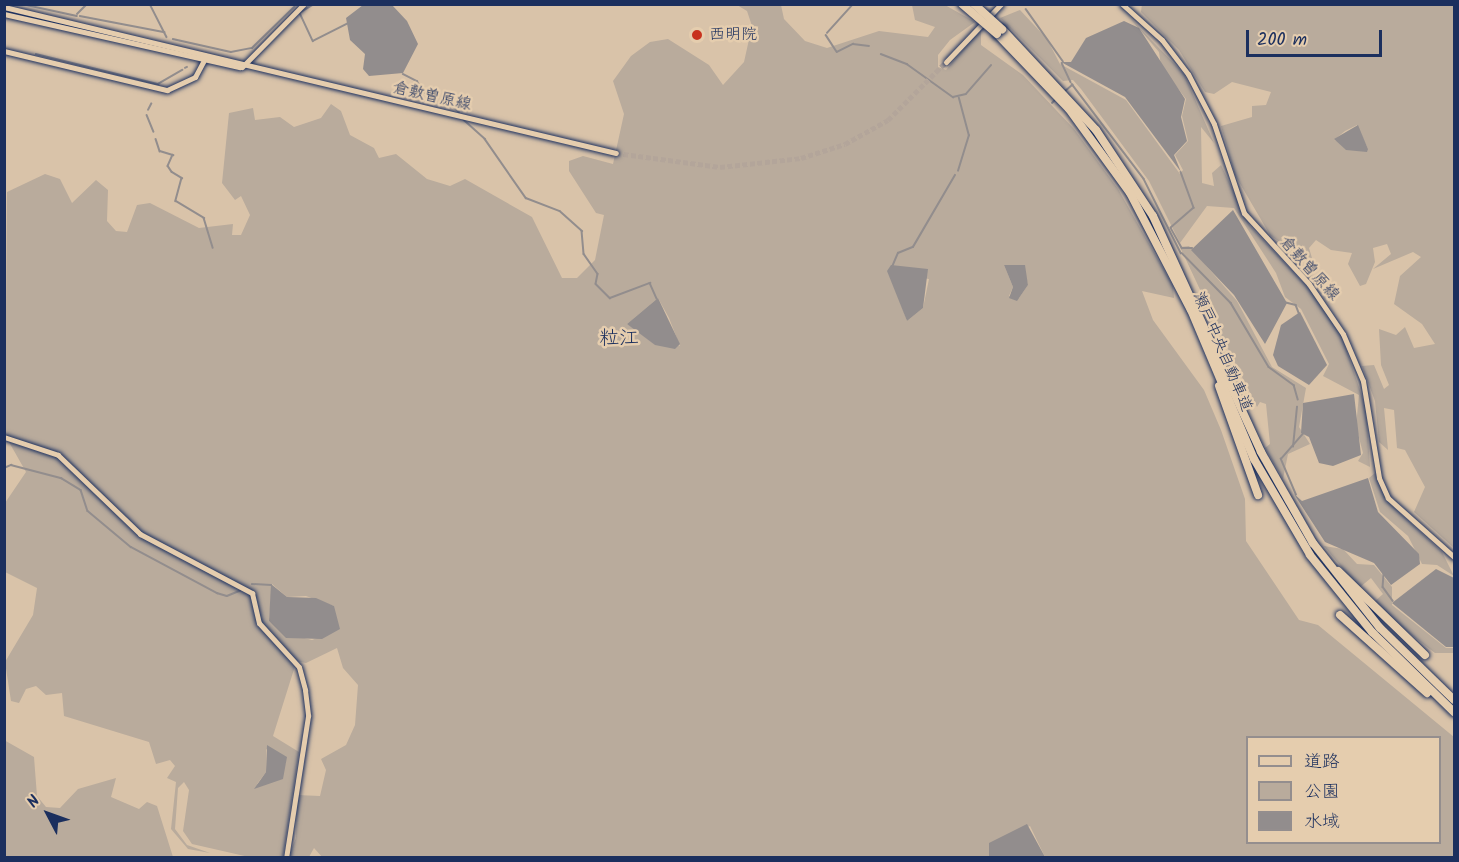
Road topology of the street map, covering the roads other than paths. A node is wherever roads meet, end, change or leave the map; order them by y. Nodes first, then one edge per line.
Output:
1 (304, 4) edge
2 (962, 4) edge
3 (974, 4) edge
4 (1001, 4) edge
5 (1122, 4) edge
6 (1136, 4) edge
7 (4, 7) edge
8 (1131, 11) junction
9 (4, 14) edge
10 (1000, 31) junction
11 (4, 51) edge
12 (205, 58) junction
13 (946, 62) tunnel mouth
14 (242, 67) junction
15 (616, 153) tunnel mouth
16 (1216, 372) junction
17 (4, 437) edge
18 (1258, 495) dead end
19 (1313, 543) junction
20 (1455, 557) edge
21 (1340, 615) dead end
22 (1425, 655) dead end
23 (1455, 700) edge
24 (1455, 713) edge
25 (286, 858) edge

1 - 14 street
2 - 10 highway, 瀬戸中央自動車道, bridge
3 - 10 highway, 瀬戸中央自動車道, bridge
4 - 13 street
5 - 8 street, 倉敷曽原線
6 - 8 street
7 - 12 street, 倉敷曽原線
8 - 20 street, 倉敷曽原線
9 - 12 street, 倉敷曽原線
10 - 16 highway, 瀬戸中央自動車道
10 - 19 highway, 瀬戸中央自動車道
11 - 12 street
12 - 14 street, 倉敷曽原線
14 - 15 street, 倉敷曽原線
16 - 18 highway
16 - 24 highway, 瀬戸中央自動車道
17 - 25 street
19 - 22 highway
19 - 23 highway, 瀬戸中央自動車道
21 - 24 highway

